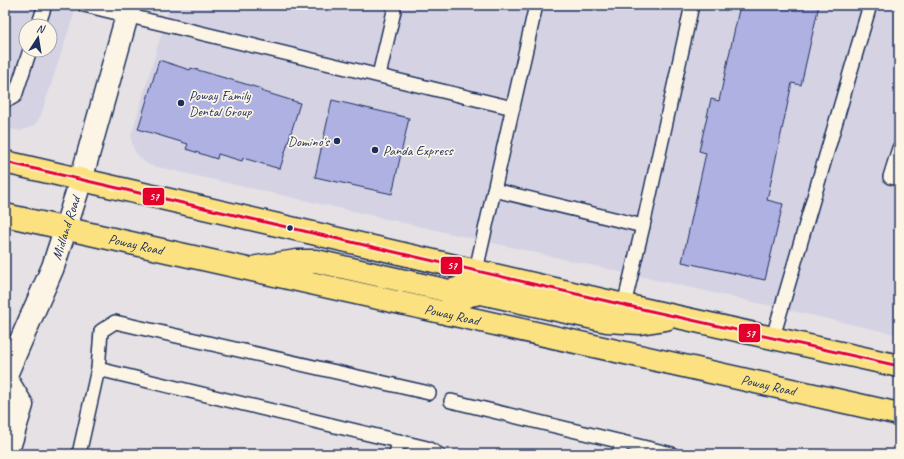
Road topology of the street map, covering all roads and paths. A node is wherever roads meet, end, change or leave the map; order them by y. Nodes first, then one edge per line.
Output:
1 (45, 5) edge
2 (84, 5) edge
3 (393, 5) edge
4 (536, 5) edge
5 (692, 5) edge
6 (870, 5) edge
7 (129, 10) edge
8 (41, 18) edge
9 (27, 58) edge
10 (379, 75) junction
11 (5, 98) edge
12 (513, 108) junction
13 (899, 148) edge
14 (5, 162) edge
15 (899, 179) edge
16 (81, 180) junction
17 (494, 190) junction
18 (5, 215) edge
19 (643, 226) junction
20 (65, 229) junction
21 (246, 269) junction
22 (476, 270) junction
23 (624, 304) junction
24 (448, 314) junction
25 (681, 317) junction
26 (773, 337) junction
27 (899, 366) edge
28 (98, 370) junction
29 (5, 377) edge
30 (429, 393) dead end
31 (451, 401) dead end
32 (899, 414) edge
33 (397, 448) edge
34 (620, 448) edge
35 (7, 454) edge
36 (79, 454) edge
37 (438, 454) edge
38 (672, 454) edge

1 - 8 lane
2 - 7 lane
3 - 10 lane
4 - 12 lane
5 - 19 lane
6 - 26 lane
7 - 10 lane
7 - 16 street, Midland Road
9 - 11 lane
10 - 12 lane
12 - 17 lane
13 - 15 lane
14 - 16 main road
16 - 20 street, Midland Road
16 - 22 main road
17 - 19 lane
17 - 22 lane
18 - 20 main road, Poway Road
19 - 23 lane
20 - 21 main road, Poway Road
20 - 29 street, Midland Road
21 - 22 main road
21 - 24 main road, Poway Road
22 - 23 main road
23 - 25 main road
24 - 25 main road
24 - 32 main road, Poway Road
25 - 26 main road
26 - 27 main road
28 - 30 lane
28 - 33 lane
28 - 36 lane
29 - 35 street, Midland Road
31 - 34 lane
33 - 37 lane
34 - 38 lane

